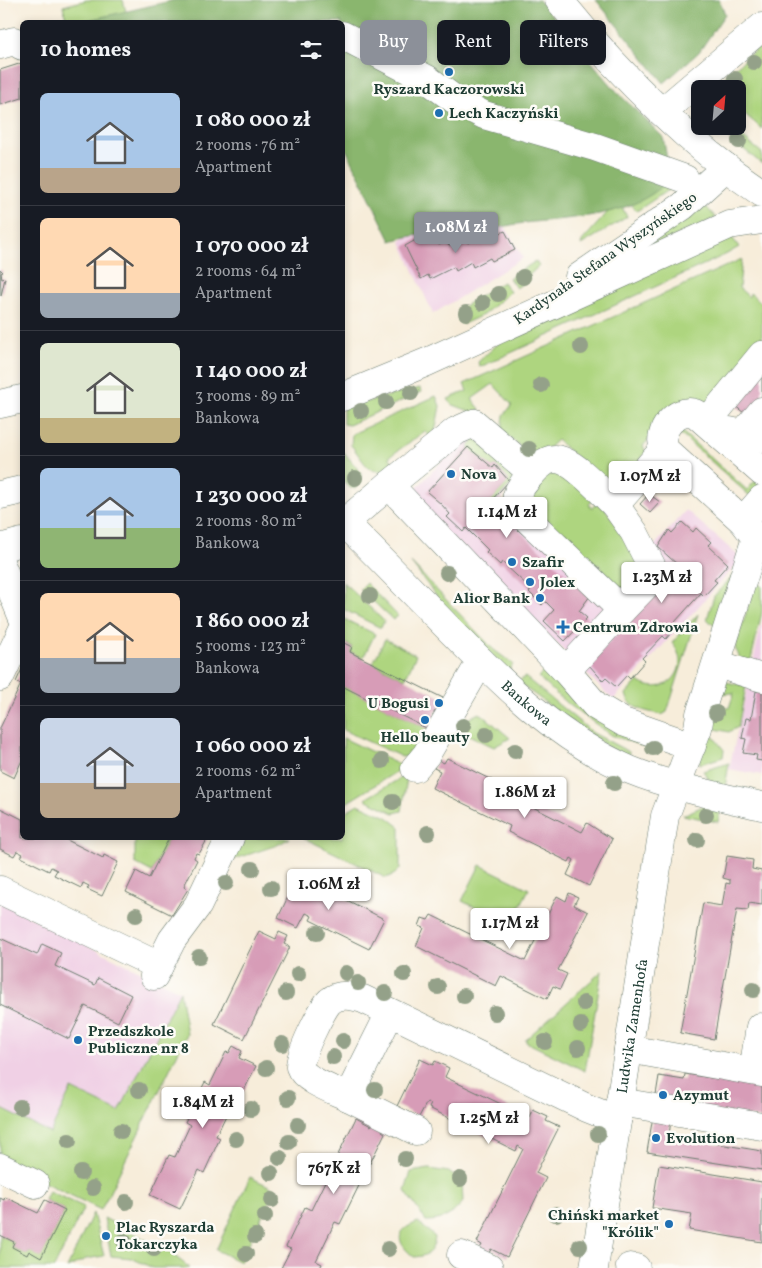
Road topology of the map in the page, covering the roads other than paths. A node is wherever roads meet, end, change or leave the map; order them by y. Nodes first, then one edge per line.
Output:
1 (559, 0) edge
2 (762, 27) edge
3 (345, 37) edge
4 (663, 111) junction
5 (731, 171) junction
6 (685, 180) dead end
7 (762, 193) edge
8 (762, 220) edge
9 (729, 225) junction
10 (505, 326) junction
11 (762, 355) edge
12 (345, 395) edge
13 (20, 399) edge
14 (0, 404) edge
15 (762, 411) edge
16 (733, 432) edge
17 (664, 449) junction
18 (762, 472) edge
19 (532, 473) junction
20 (389, 484) junction
21 (20, 490) edge
22 (0, 495) edge
23 (762, 499) edge
24 (615, 505) junction
25 (345, 520) edge
26 (345, 522) edge
27 (754, 533) edge
28 (20, 543) edge
29 (0, 548) edge
30 (0, 562) edge
31 (622, 610) junction
32 (20, 611) edge
33 (20, 635) edge
34 (481, 661) junction
35 (717, 664) junction
36 (566, 671) junction
37 (0, 677) edge
38 (762, 678) edge
39 (692, 746) junction
40 (415, 768) dead end
41 (677, 785) junction
42 (762, 806) edge
43 (229, 840) edge
44 (0, 890) edge
45 (390, 1013) junction
46 (760, 1027) dead end
47 (628, 1049) junction
48 (758, 1072) edge
49 (348, 1097) junction
50 (618, 1111) junction
51 (762, 1126) edge
52 (416, 1131) dead end
53 (0, 1167) edge
54 (35, 1184) dead end
55 (461, 1255) dead end
56 (630, 1267) edge
57 (488, 1268) edge
58 (594, 1268) edge
59 (636, 1268) edge

1 - 4 street
2 - 4 street
3 - 6 street
4 - 5 street
5 - 7 street
5 - 9 street
5 - 10 street, Kardynała Stefana Wyszyńskiego
8 - 9 street, Kardynała Stefana Wyszyńskiego
9 - 10 street, Kardynała Stefana Wyszyńskiego
10 - 12 street, Kardynała Stefana Wyszyńskiego
11 - 16 street
13 - 14 street
15 - 16 street
16 - 17 street
16 - 18 street
17 - 24 street
17 - 27 street
19 - 20 street
19 - 24 street
19 - 31 street
20 - 25 street
20 - 36 street
21 - 22 street
23 - 27 street
24 - 31 street
26 - 34 street, Bankowa
27 - 35 street, Ludwika Zamenhofa
28 - 29 street
30 - 32 street
31 - 36 street
33 - 37 street
34 - 40 street
34 - 41 street, Bankowa
35 - 38 street
35 - 39 street, Ludwika Zamenhofa
36 - 39 street
39 - 41 street, Ludwika Zamenhofa
41 - 42 street, Bankowa
41 - 47 street, Ludwika Zamenhofa
43 - 44 street
45 - 49 street
45 - 49 street
45 - 50 street
46 - 48 street
47 - 48 street
47 - 50 street, Ludwika Zamenhofa
49 - 52 street
50 - 51 street
50 - 58 street, Ludwika Zamenhofa
53 - 54 street
55 - 57 street
56 - 59 street

